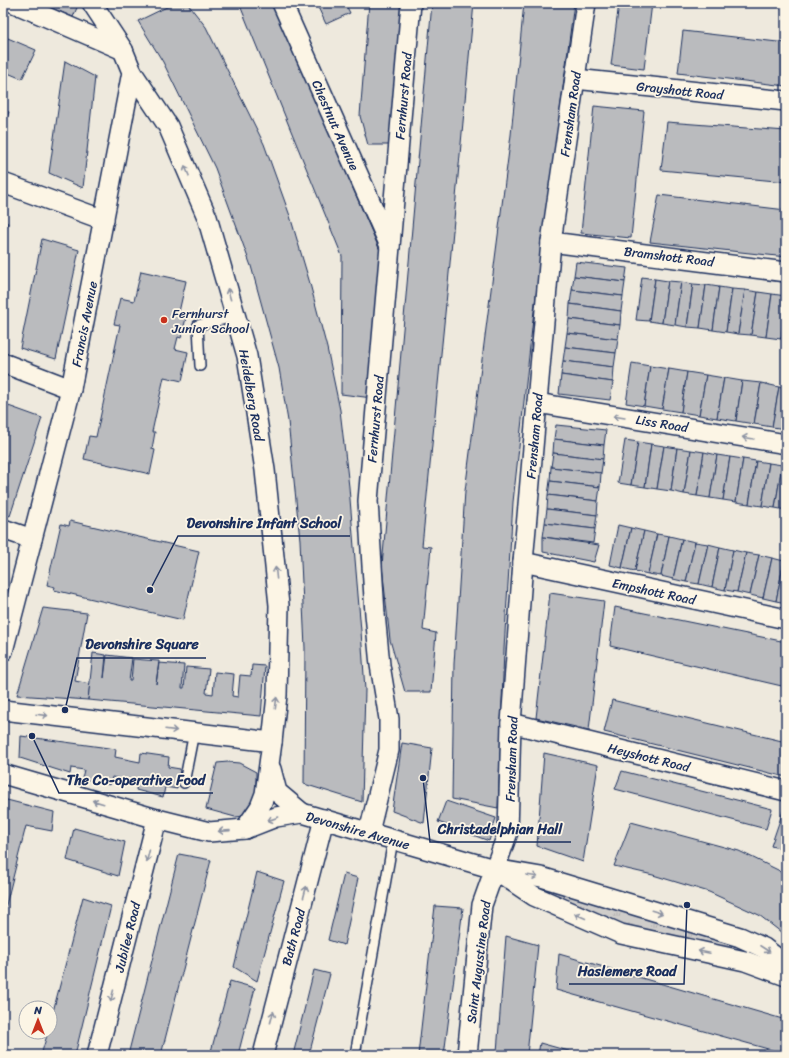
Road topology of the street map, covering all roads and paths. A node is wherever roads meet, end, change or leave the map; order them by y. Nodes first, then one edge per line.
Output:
1 (14, 3) edge
2 (92, 3) edge
3 (282, 3) edge
4 (411, 3) edge
5 (586, 3) edge
6 (123, 50) junction
7 (132, 72) junction
8 (575, 79) junction
9 (786, 101) edge
10 (3, 183) edge
11 (104, 220) junction
12 (551, 242) junction
13 (391, 248) junction
14 (786, 272) edge
15 (235, 317) junction
16 (3, 363) edge
17 (200, 366) dead end
18 (71, 388) junction
19 (537, 403) junction
20 (786, 444) edge
21 (3, 529) edge
22 (32, 539) junction
23 (523, 562) junction
24 (786, 620) edge
25 (3, 651) edge
26 (3, 710) edge
27 (511, 723) junction
28 (194, 732) junction
29 (272, 742) junction
30 (270, 761) junction
31 (3, 774) edge
32 (184, 783) dead end
33 (786, 791) edge
34 (302, 813) junction
35 (157, 819) junction
36 (324, 819) junction
37 (245, 829) junction
38 (369, 832) junction
39 (393, 840) junction
40 (494, 869) junction
41 (740, 937) junction
42 (735, 959) junction
43 (786, 966) edge
44 (786, 976) edge
45 (97, 1055) edge
46 (262, 1055) edge
47 (355, 1055) edge
48 (467, 1055) edge

1 - 6 street
2 - 6 street
3 - 13 street, Chestnut Avenue
4 - 13 street, Fernhurst Road
5 - 8 street, Frensham Road
6 - 7 street
7 - 11 street, Francis Avenue
15 -> 7 street, Heidelberg Road
8 - 9 street, Grayshott Road
8 - 12 street, Frensham Road
10 - 11 street
11 - 18 street, Francis Avenue
12 - 14 street, Bramshott Road
12 - 19 street, Frensham Road
13 - 38 street, Fernhurst Road
15 - 17 lane
29 -> 15 street, Heidelberg Road
16 - 18 street
18 - 22 street, Francis Avenue
20 -> 19 street, Liss Road
19 - 23 street, Frensham Road
21 - 22 street
22 - 25 street, Francis Avenue
23 - 24 street, Empshott Road
23 - 27 street, Frensham Road
26 -> 28 street
27 - 33 street, Heyshott Road
27 - 40 street, Frensham Road
28 - 29 street
28 - 32 lane
29 - 30 street, Heidelberg Road
30 - 34 street
30 - 37 street, Heidelberg Road
35 -> 31 street, Devonshire Avenue
34 - 36 street, Devonshire Avenue
34 -> 37 street, Devonshire Avenue
37 -> 35 street, Devonshire Avenue
35 -> 45 street, Jubilee Road
36 - 38 street, Devonshire Avenue
46 -> 36 street, Bath Road
38 - 39 street, Devonshire Avenue
39 - 40 street, Devonshire Avenue
39 - 47 lane
40 -> 41 street, Devonshire Avenue
42 -> 40 street, Devonshire Avenue
40 - 48 street, Saint Augustine Road
41 - 42 street
41 -> 43 street, Devonshire Avenue
42 - 44 street, Devonshire Avenue

